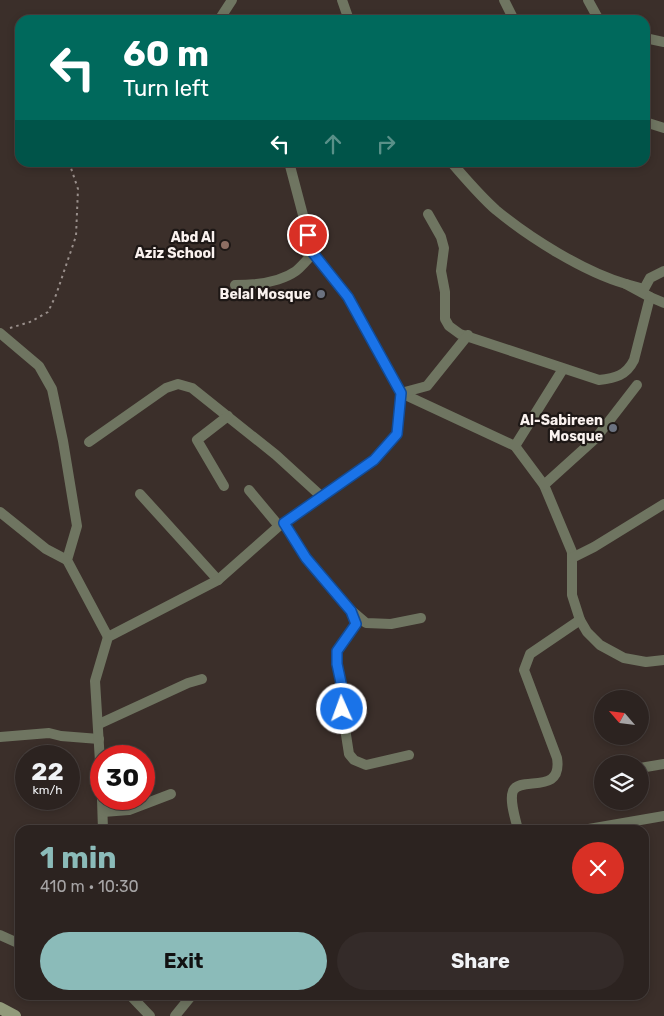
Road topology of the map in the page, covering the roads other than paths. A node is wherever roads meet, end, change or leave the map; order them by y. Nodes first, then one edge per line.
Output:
1 (232, 0) edge
2 (342, 0) edge
3 (504, 0) edge
4 (588, 0) edge
5 (222, 15) edge
6 (347, 15) edge
7 (512, 15) edge
8 (596, 15) edge
9 (650, 39) edge
10 (664, 42) edge
11 (650, 124) edge
12 (664, 128) edge
13 (290, 167) edge
14 (456, 167) edge
15 (428, 214) dead end
16 (313, 253) junction
17 (664, 271) edge
18 (626, 284) junction
19 (235, 285) dead end
20 (650, 297) junction
21 (664, 302) edge
22 (4, 331) edge
23 (468, 335) junction
24 (563, 369) junction
25 (638, 385) dead end
26 (401, 393) junction
27 (228, 416) junction
28 (89, 442) dead end
29 (515, 446) junction
30 (544, 485) junction
31 (224, 486) dead end
32 (249, 490) dead end
33 (140, 494) dead end
34 (322, 497) junction
35 (664, 504) edge
36 (0, 512) edge
37 (281, 524) junction
38 (572, 558) junction
39 (67, 560) junction
40 (218, 580) junction
41 (351, 611) junction
42 (421, 618) dead end
43 (580, 620) junction
44 (108, 637) junction
45 (664, 660) edge
46 (202, 679) dead end
47 (99, 724) junction
48 (0, 737) edge
49 (99, 739) junction
50 (99, 745) edge
51 (409, 756) dead end
52 (664, 764) edge
53 (649, 766) edge
54 (171, 794) dead end
55 (103, 812) joint
56 (664, 816) edge
57 (103, 825) edge
58 (517, 825) edge
59 (612, 825) edge
60 (0, 935) edge
61 (15, 942) edge
62 (135, 1000) edge
63 (188, 1000) edge
64 (0, 1008) edge
65 (15, 1016) edge
66 (150, 1016) edge
67 (175, 1016) edge

1 - 5 street
2 - 6 street
3 - 7 street
4 - 8 street
9 - 10 street
11 - 12 street
13 - 16 street
14 - 18 street
15 - 23 street
16 - 19 street
16 - 26 street
17 - 18 street
18 - 20 street
20 - 21 street
20 - 24 street
22 - 39 street
23 - 24 street
23 - 26 street
24 - 29 street
25 - 30 street
26 - 29 street
26 - 34 street
27 - 28 street
27 - 31 street
27 - 34 street
29 - 30 street
30 - 38 street
32 - 37 street
33 - 40 street
34 - 37 street
35 - 38 street
36 - 39 street
37 - 40 street
37 - 41 street
38 - 43 street
39 - 44 street
40 - 44 street
41 - 42 street
41 - 51 street
43 - 45 street
43 - 58 street
44 - 47 street
46 - 47 street
47 - 49 street
48 - 49 street
49 - 50 street
52 - 53 street
54 - 55 street
55 - 57 street
56 - 59 street
60 - 61 street
62 - 66 street
63 - 67 street
64 - 65 main road

